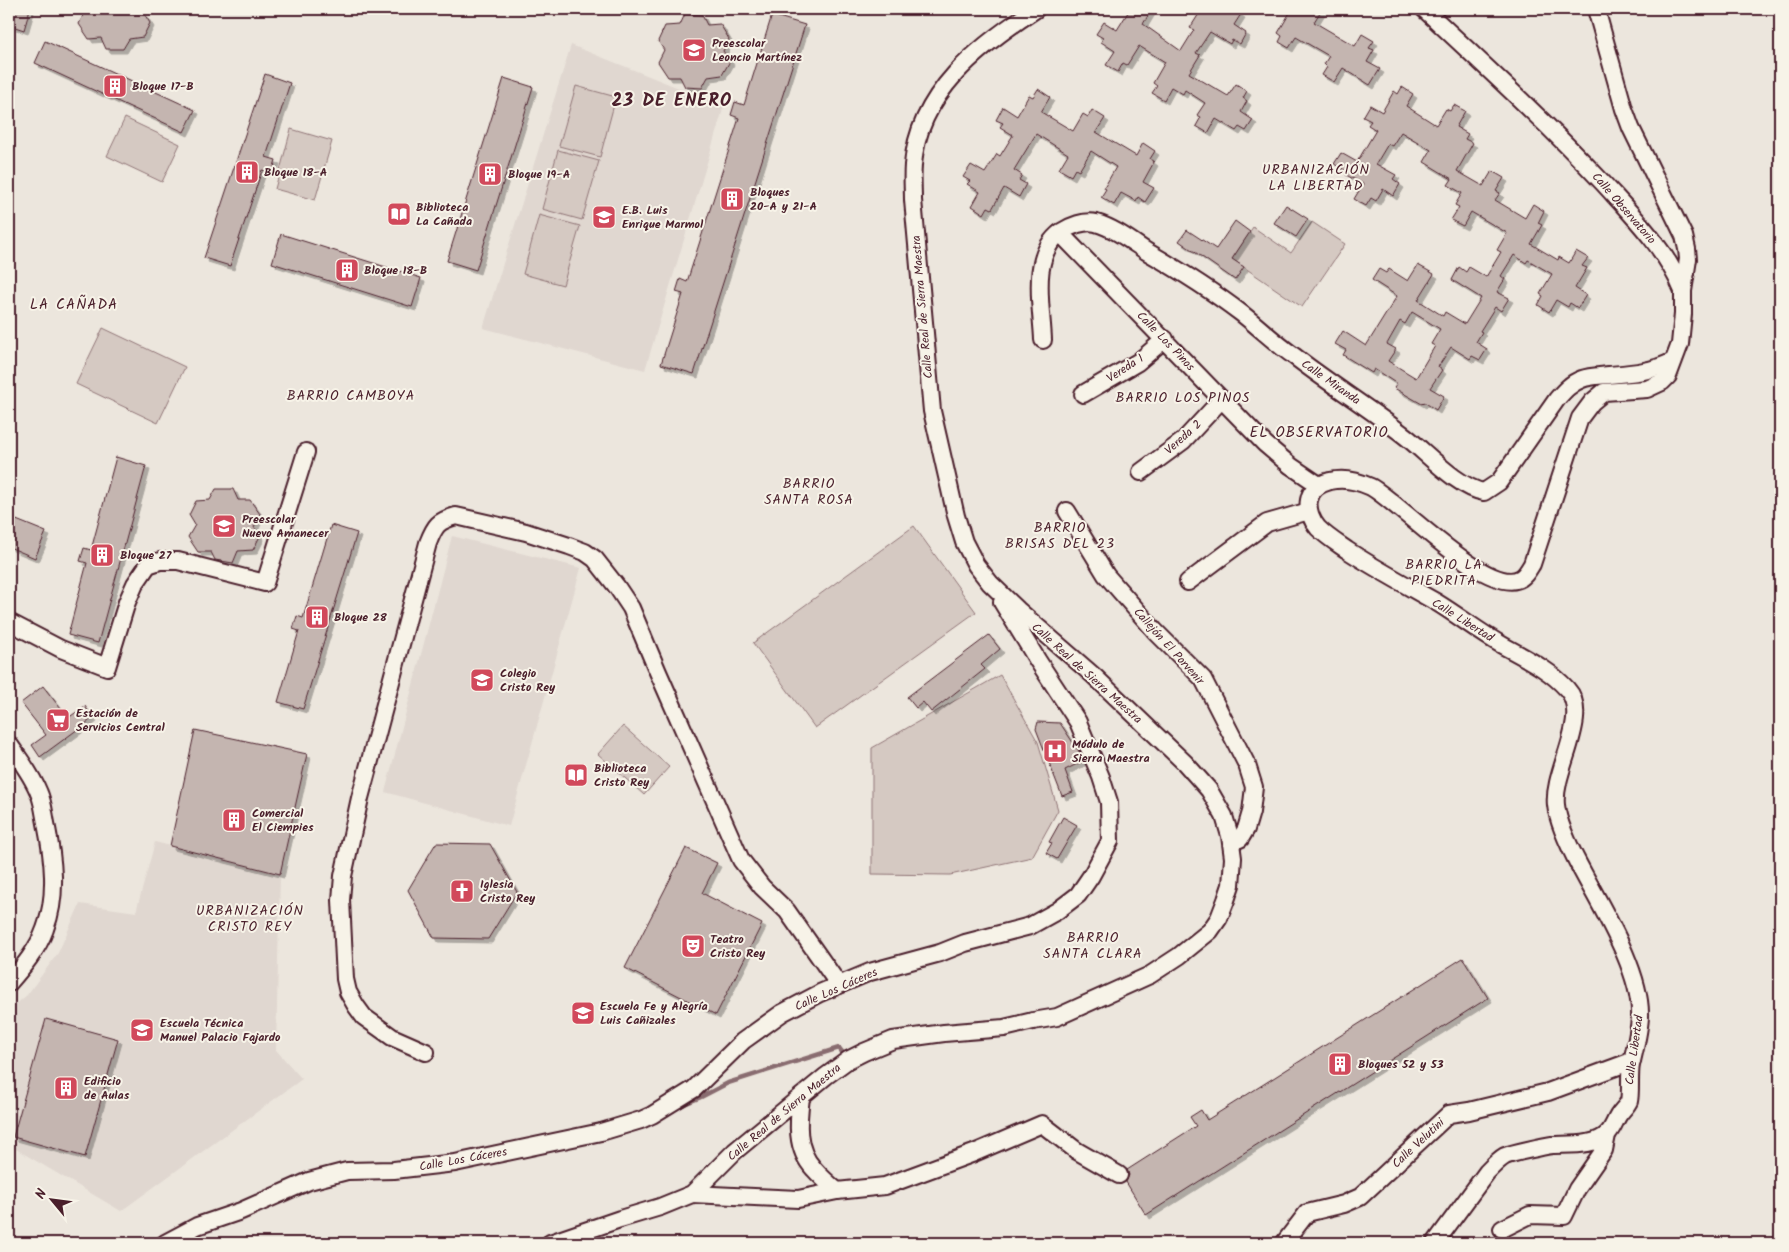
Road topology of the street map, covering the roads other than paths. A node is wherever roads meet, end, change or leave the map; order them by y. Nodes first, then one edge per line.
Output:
1 (1036, 9) edge
2 (1424, 9) edge
3 (1596, 9) edge
4 (1060, 233) junction
5 (1683, 291) junction
6 (1165, 339) junction
7 (1044, 340) dead end
8 (1673, 361) junction
9 (1083, 394) dead end
10 (1222, 399) junction
11 (306, 452) dead end
12 (1141, 472) dead end
13 (1319, 485) junction
14 (1067, 511) dead end
15 (1309, 511) junction
16 (1188, 582) dead end
17 (990, 583) junction
18 (9, 622) edge
19 (9, 744) edge
20 (1231, 841) junction
21 (9, 983) edge
22 (839, 985) junction
23 (426, 1052) dead end
24 (1632, 1061) junction
25 (801, 1097) junction
26 (1607, 1135) junction
27 (1119, 1175) dead end
28 (837, 1191) junction
29 (692, 1194) junction
30 (1502, 1229) dead end
31 (165, 1243) edge
32 (550, 1243) edge
33 (1284, 1243) edge
34 (1435, 1243) edge

1 - 17 street, Calle Real de Sierra Maestra
2 - 5 street, Calle Observatorio
3 - 5 street
4 - 6 street, Calle Los Pinos
4 - 7 street
4 - 8 street, Calle Miranda
5 - 8 street
6 - 9 street, Vereda 1
6 - 10 street, Calle Los Pinos
8 - 13 street
10 - 12 street, Vereda 2
10 - 13 street, Calle Los Pinos
11 - 18 street
13 - 15 street
14 - 20 street, Callejón El Porvenir
15 - 16 street
15 - 24 street, Calle Libertad
17 - 20 street, Calle Real de Sierra Maestra
17 - 22 street, Calle Los Cáceres
19 - 21 street
20 - 25 street, Calle Real de Sierra Maestra
22 - 23 street
22 - 31 street, Calle Los Cáceres
24 - 26 street, Calle Libertad
24 - 33 street, Calle Velutini
25 - 28 street
25 - 29 street, Calle Real de Sierra Maestra
26 - 30 street, Calle Libertad
26 - 34 street
27 - 28 street
28 - 29 street
29 - 32 street, Calle Real de Sierra Maestra

